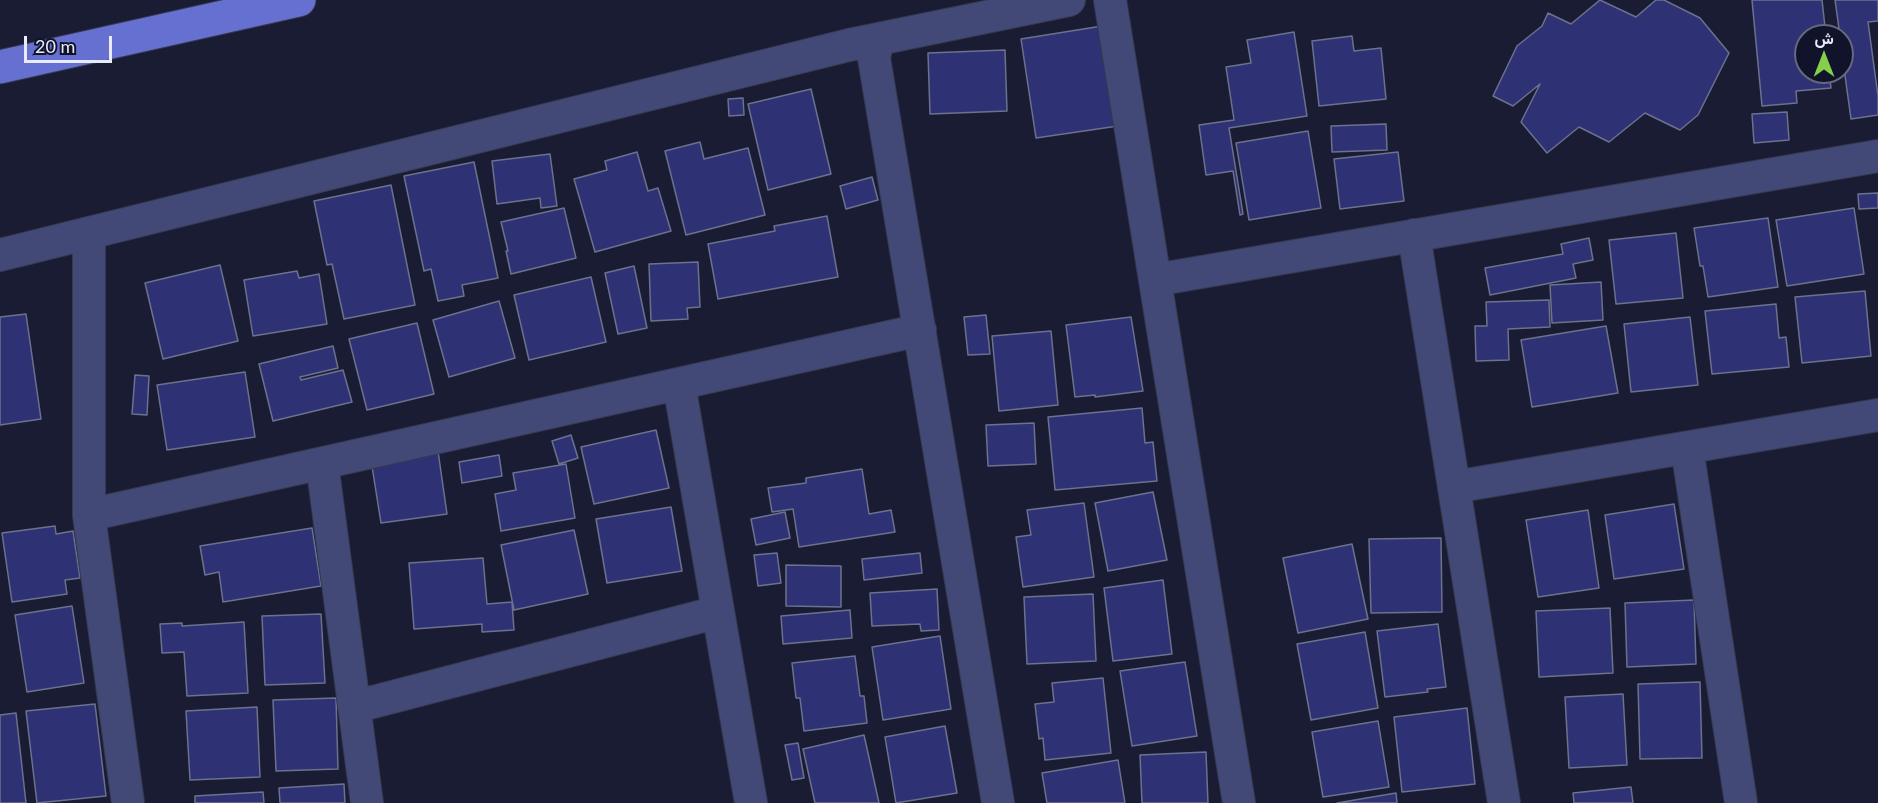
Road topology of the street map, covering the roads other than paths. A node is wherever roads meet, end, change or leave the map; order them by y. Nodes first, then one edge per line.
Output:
1 (299, 0) edge
2 (1069, 0) edge
3 (1110, 0) edge
4 (878, 39) junction
5 (0, 67) edge
6 (1878, 156) edge
7 (89, 233) junction
8 (1414, 235) junction
9 (0, 255) edge
10 (1155, 280) junction
11 (920, 330) junction
12 (679, 384) junction
13 (1878, 415) edge
14 (1687, 448) junction
15 (322, 463) junction
16 (1454, 487) junction
17 (89, 515) junction
18 (718, 612) junction
19 (354, 707) junction
20 (128, 803) edge
21 (367, 803) edge
22 (751, 803) edge
23 (998, 803) edge
24 (1239, 803) edge
25 (1504, 803) edge
26 (1741, 803) edge

1 - 5 main road
2 - 4 street
3 - 10 street
4 - 7 street
4 - 11 street
6 - 8 street
7 - 9 street
7 - 17 street
8 - 10 street
8 - 16 street
10 - 24 street
11 - 12 street
11 - 23 street
12 - 15 street
12 - 18 street
13 - 14 street
14 - 16 street
14 - 26 street
15 - 17 street
15 - 19 street
16 - 25 street
17 - 20 street
18 - 19 street
18 - 22 street
19 - 21 street

